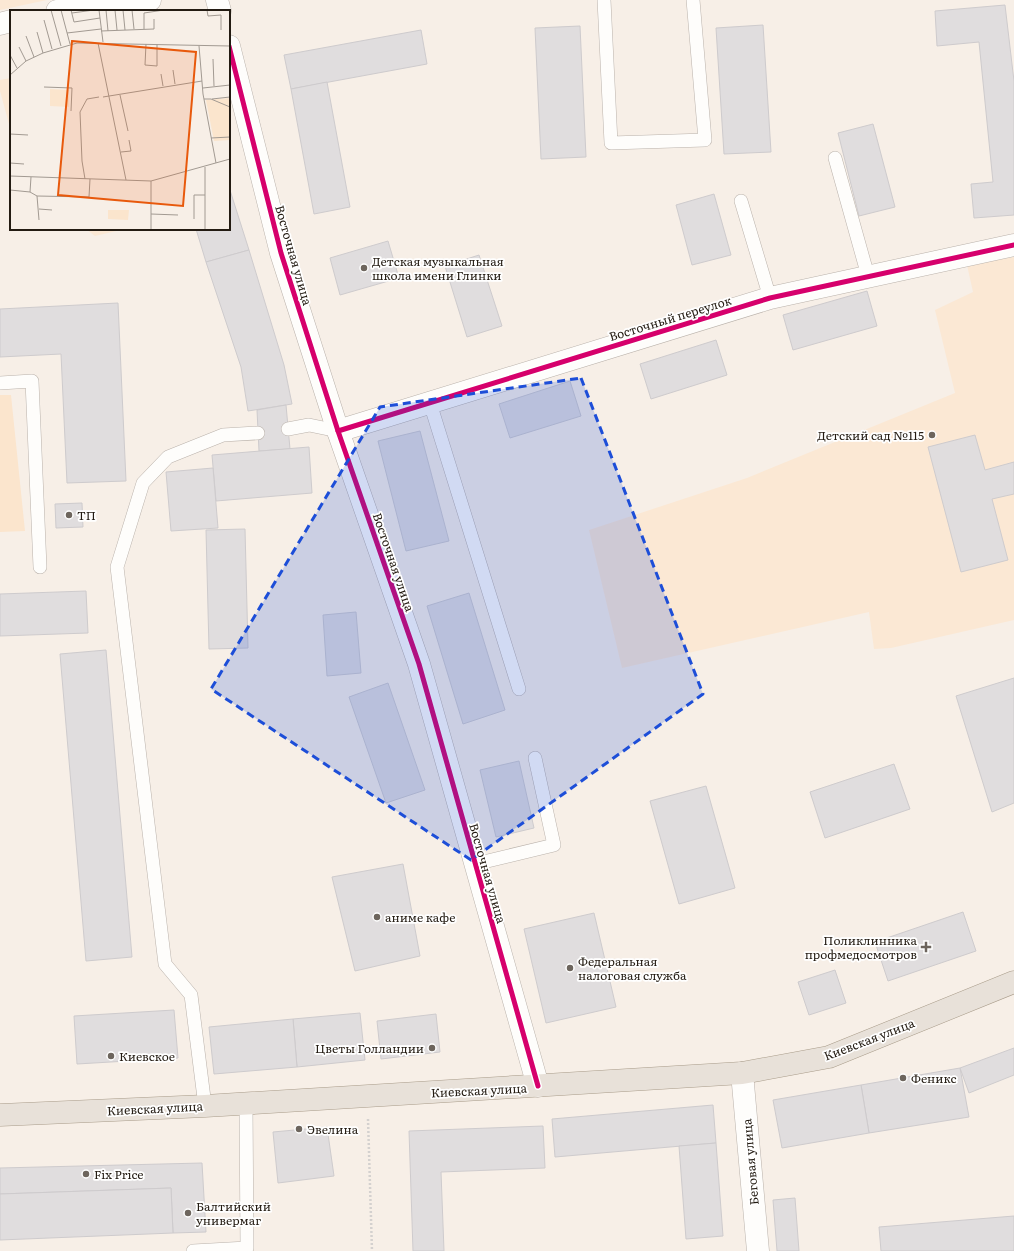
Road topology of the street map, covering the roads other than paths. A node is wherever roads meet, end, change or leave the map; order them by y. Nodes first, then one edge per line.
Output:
1 (150, 0) edge
2 (217, 0) edge
3 (604, 0) edge
4 (693, 0) edge
5 (65, 10) edge
6 (220, 10) edge
7 (10, 21) edge
8 (0, 24) edge
9 (230, 50) edge
10 (835, 158) dead end
11 (741, 200) dead end
12 (1014, 245) edge
13 (868, 276) junction
14 (770, 298) junction
15 (0, 383) edge
16 (430, 403) junction
17 (288, 428) dead end
18 (338, 431) junction
19 (258, 433) dead end
20 (40, 567) dead end
21 (519, 689) dead end
22 (534, 758) dead end
23 (475, 864) junction
24 (1014, 982) edge
25 (742, 1073) junction
26 (538, 1086) junction
27 (246, 1103) junction
28 (205, 1106) junction
29 (0, 1115) edge
30 (193, 1251) edge
31 (758, 1251) edge

1 - 5 street
2 - 6 street
3 - 4 lane
7 - 8 street
9 - 18 street, Восточная улица
10 - 13 lane
11 - 14 lane
12 - 13 street, Восточный переулок
13 - 14 street, Восточный переулок
14 - 16 street, Восточный переулок
15 - 20 lane
16 - 18 street, Восточный переулок
16 - 21 lane
17 - 18 lane
18 - 23 street, Восточная улица
19 - 28 lane
22 - 23 lane
23 - 26 street, Восточная улица
24 - 25 main road, Киевская улица
25 - 26 main road, Киевская улица
25 - 31 street, Беговая улица
26 - 27 main road, Киевская улица
27 - 28 main road, Киевская улица
27 - 30 lane
28 - 29 main road, Киевская улица

